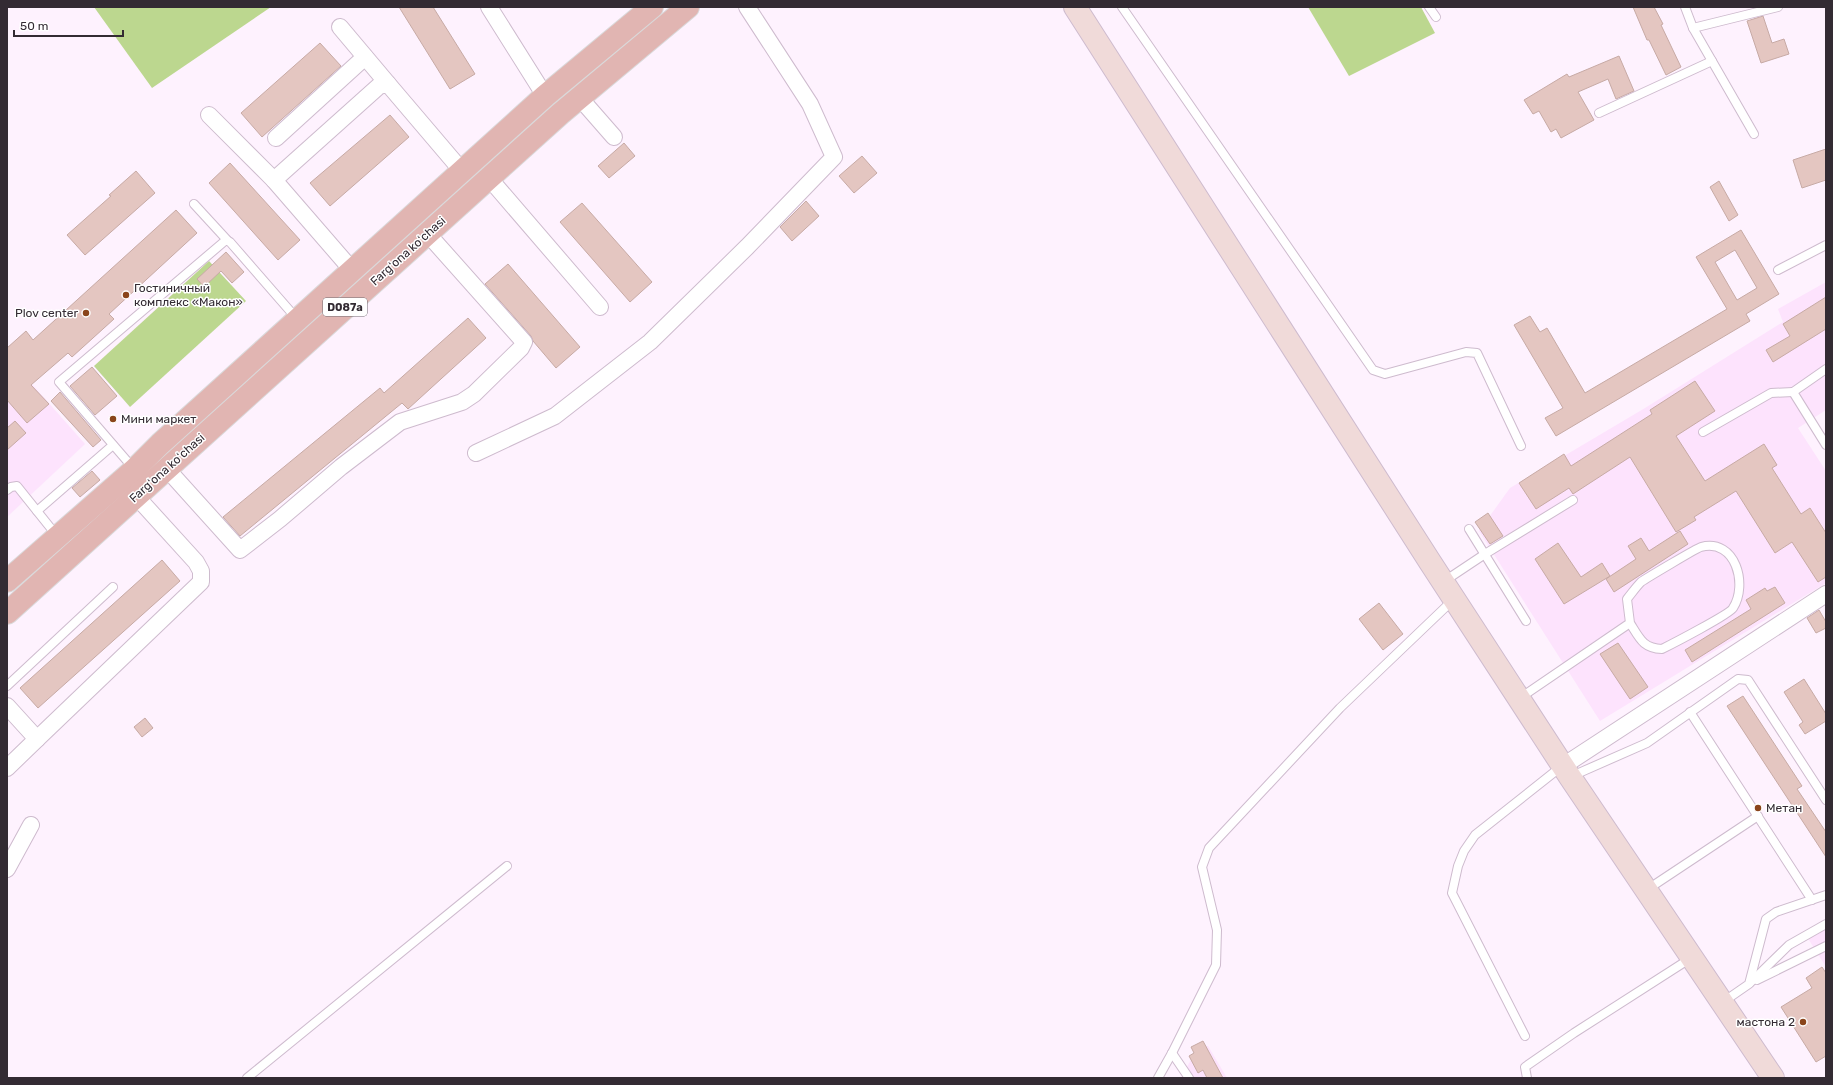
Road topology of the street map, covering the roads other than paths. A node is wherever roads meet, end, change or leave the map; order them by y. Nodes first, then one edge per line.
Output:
1 (489, 7) edge
2 (652, 7) edge
3 (688, 7) edge
4 (747, 7) edge
5 (1075, 7) edge
6 (1122, 7) edge
7 (1429, 7) edge
8 (1685, 7) edge
9 (1778, 7) edge
10 (1436, 18) dead end
11 (340, 27) dead end
12 (1692, 28) junction
13 (365, 57) junction
14 (1712, 61) junction
15 (388, 84) junction
16 (545, 96) junction
17 (580, 97) junction
18 (1599, 113) dead end
19 (209, 115) dead end
20 (1754, 134) dead end
21 (614, 137) dead end
22 (276, 138) dead end
23 (462, 171) junction
24 (489, 178) junction
25 (274, 180) junction
26 (194, 204) dead end
27 (428, 233) junction
28 (228, 240) junction
29 (1826, 245) edge
30 (352, 270) junction
31 (1778, 270) dead end
32 (600, 307) dead end
33 (297, 319) junction
34 (1826, 369) edge
35 (1793, 392) junction
36 (1703, 432) dead end
37 (113, 445) junction
38 (1826, 445) edge
39 (1521, 446) dead end
40 (476, 454) dead end
41 (167, 468) junction
42 (135, 469) junction
43 (7, 490) edge
44 (136, 496) junction
45 (1572, 500) dead end
46 (37, 511) junction
47 (1469, 529) dead end
48 (57, 537) junction
49 (1485, 554) junction
50 (10, 579) edge
51 (113, 587) dead end
52 (1448, 591) junction
53 (29, 593) junction
54 (1826, 594) edge
55 (7, 613) edge
56 (1526, 621) dead end
57 (1630, 623) junction
58 (7, 686) edge
59 (1519, 699) junction
60 (7, 706) edge
61 (1690, 712) junction
62 (37, 738) junction
63 (7, 768) edge
64 (1566, 771) junction
65 (1826, 800) edge
66 (1758, 816) junction
67 (31, 826) dead end
68 (507, 866) dead end
69 (7, 869) edge
70 (1647, 890) junction
71 (1826, 895) edge
72 (1812, 900) junction
73 (1826, 924) edge
74 (1826, 946) edge
75 (1692, 957) junction
76 (1749, 984) junction
77 (1723, 1002) junction
78 (1525, 1036) dead end
79 (1172, 1053) junction
80 (247, 1078) edge
81 (1158, 1078) edge
82 (1189, 1078) edge
83 (1526, 1078) edge
84 (1773, 1078) edge

1 - 16 street
2 - 16 main road, Fargʻona koʻchasi / D087a
3 - 17 main road, Fargʻona koʻchasi / D087a
4 - 40 street
5 - 52 main road
6 - 39 lane
7 - 10 lane
8 - 12 lane
9 - 12 lane
11 - 13 street
12 - 14 lane
13 - 15 street
13 - 22 street
14 - 18 lane
14 - 20 lane
15 - 23 street
15 - 25 street
16 - 23 main road, Fargʻona koʻchasi / D087a
17 - 21 street
17 - 24 main road, Fargʻona koʻchasi / D087a
19 - 25 street
23 - 30 main road, Fargʻona koʻchasi / D087a
24 - 27 main road, Fargʻona koʻchasi / D087a
24 - 32 street
25 - 30 street
26 - 28 lane
27 - 41 main road, Fargʻona koʻchasi / D087a
27 - 41 street
28 - 33 lane
28 - 37 lane
29 - 31 lane
30 - 33 main road, Fargʻona koʻchasi / D087a
33 - 42 main road, Fargʻona koʻchasi / D087a
34 - 35 lane
35 - 36 lane
35 - 38 lane
37 - 42 lane
37 - 46 lane
41 - 44 main road, Fargʻona koʻchasi / D087a
42 - 48 main road, Fargʻona koʻchasi / D087a
43 - 46 lane
44 - 53 main road, Fargʻona koʻchasi / D087a
44 - 62 street
45 - 49 lane
46 - 48 lane
47 - 49 lane
48 - 50 main road, Fargʻona koʻchasi / D087a
49 - 52 lane
49 - 56 lane
50 - 53 main road
51 - 58 lane
52 - 59 main road
52 - 79 lane
53 - 55 main road, Fargʻona koʻchasi / D087a
54 - 64 street
57 - 57 lane
57 - 59 lane
59 - 64 main road
60 - 62 street
61 - 64 lane
61 - 65 lane
61 - 66 lane
62 - 63 street
64 - 70 main road
64 - 78 lane
66 - 70 lane
66 - 72 lane
67 - 69 street
68 - 80 lane
70 - 75 main road
71 - 72 lane
72 - 76 lane
73 - 76 lane
74 - 76 lane
75 - 77 main road
75 - 83 lane
76 - 77 lane
77 - 84 main road
79 - 81 lane
79 - 82 lane

